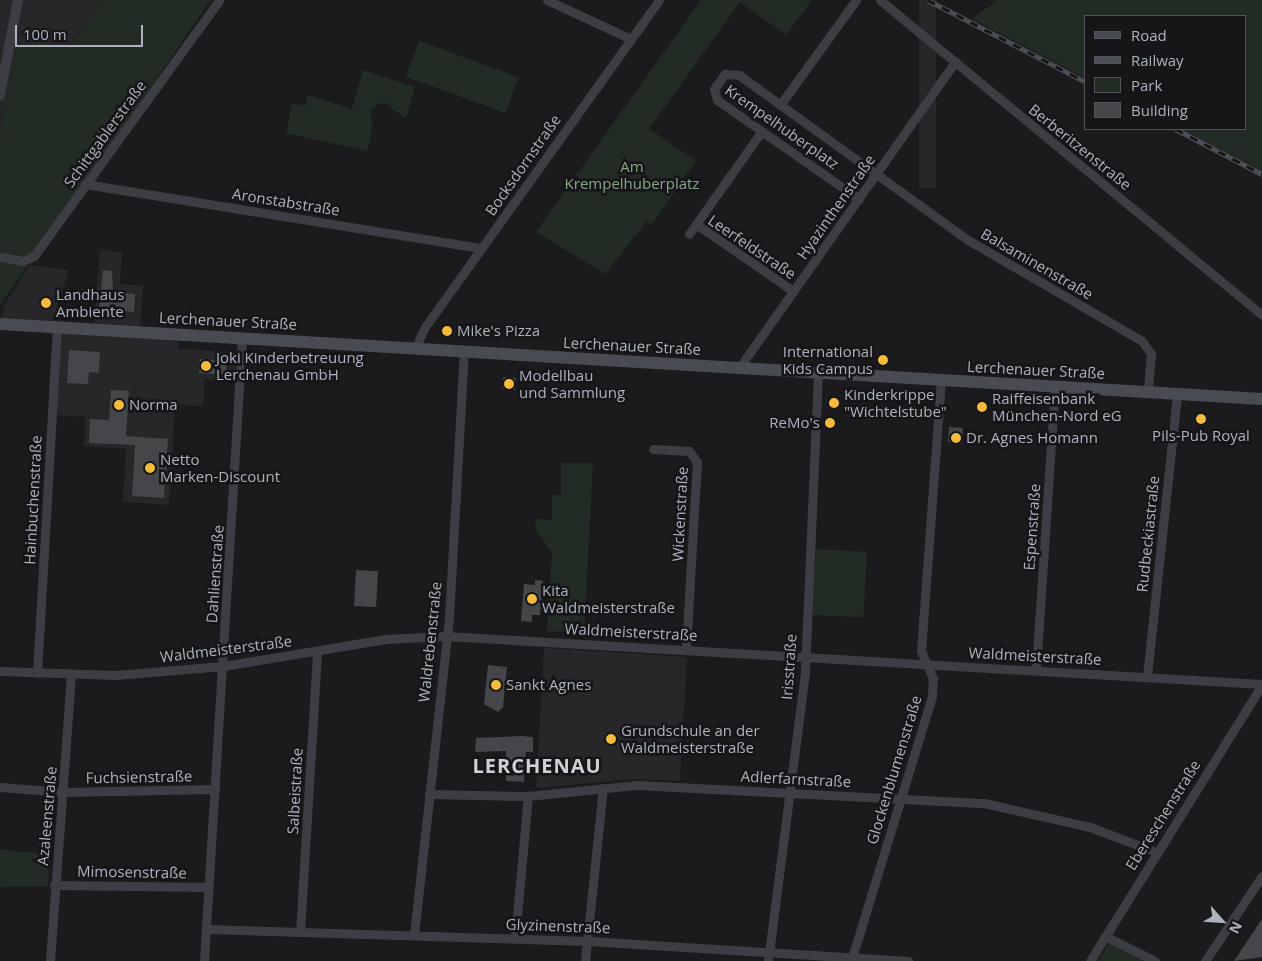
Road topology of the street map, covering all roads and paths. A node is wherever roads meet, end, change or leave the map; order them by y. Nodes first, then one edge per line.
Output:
1 (18, 0) edge
2 (220, 0) edge
3 (546, 0) edge
4 (659, 0) edge
5 (856, 0) edge
6 (880, 0) edge
7 (631, 39) junction
8 (955, 62) junction
9 (0, 95) edge
10 (780, 105) junction
11 (762, 132) junction
12 (876, 174) junction
13 (85, 184) junction
14 (859, 199) junction
15 (696, 224) junction
16 (689, 234) dead end
17 (482, 248) junction
18 (0, 257) edge
19 (793, 291) junction
20 (1262, 315) edge
21 (0, 324) edge
22 (57, 328) junction
23 (242, 338) junction
24 (415, 349) junction
25 (464, 352) junction
26 (739, 368) junction
27 (818, 373) junction
28 (941, 380) junction
29 (1055, 387) junction
30 (1148, 392) junction
31 (1177, 394) junction
32 (1262, 399) edge
33 (653, 449) dead end
34 (446, 636) junction
35 (686, 649) junction
36 (317, 652) junction
37 (805, 656) junction
38 (926, 663) junction
39 (223, 666) junction
40 (1036, 670) junction
41 (0, 671) edge
42 (37, 673) junction
43 (71, 674) junction
44 (1147, 676) junction
45 (1262, 685) edge
46 (0, 786) edge
47 (603, 788) junction
48 (215, 789) junction
49 (63, 792) junction
50 (789, 792) junction
51 (429, 794) junction
52 (528, 796) junction
53 (900, 798) junction
54 (1156, 852) junction
55 (1262, 876) edge
56 (54, 885) junction
57 (209, 887) junction
58 (207, 930) junction
59 (300, 932) junction
60 (414, 935) junction
61 (1104, 936) junction
62 (515, 938) junction
63 (589, 941) junction
64 (768, 951) junction
65 (852, 958) junction
66 (50, 961) edge
67 (204, 961) edge
68 (585, 961) edge
69 (768, 961) edge
70 (908, 961) edge
71 (1090, 961) edge
72 (1155, 961) edge
73 (1205, 961) edge

1 - 9 street
2 - 13 street, Schittgablerstraße
3 - 7 street
4 - 7 street, Bocksdornstraße
5 - 10 street
6 - 8 street, Berberitzenstraße
7 - 17 street, Bocksdornstraße
8 - 12 street, Hyazinthenstraße
8 - 20 street, Berberitzenstraße
10 - 11 street, Krempelhuberplatz
10 - 12 street, Krempelhuberplatz
11 - 14 street, Krempelhuberplatz
11 - 15 street
12 - 14 street, Hyazinthenstraße
12 - 30 street, Balsaminenstraße
13 - 17 street, Aronstabstraße
13 - 18 street, Schittgablerstraße
14 - 19 street, Hyazinthenstraße
15 - 16 street
15 - 19 street, Leerfeldstraße
17 - 24 street, Bocksdornstraße
19 - 26 street, Hyazinthenstraße
21 - 22 main road, Lerchenauer Straße
22 - 23 main road, Lerchenauer Straße
22 - 42 street, Hainbuchenstraße
23 - 24 main road, Lerchenauer Straße
23 - 39 street, Dahlienstraße
24 - 25 main road, Lerchenauer Straße
25 - 26 main road, Lerchenauer Straße
25 - 34 street, Waldrebenstraße
26 - 27 main road, Lerchenauer Straße
27 - 28 main road, Lerchenauer Straße
27 - 37 street, Irisstraße
28 - 29 main road, Lerchenauer Straße
28 - 38 street, Glockenblumenstraße
29 - 30 main road, Lerchenauer Straße
29 - 40 street, Espenstraße
30 - 31 main road, Lerchenauer Straße
31 - 32 main road, Lerchenauer Straße
31 - 44 street, Rudbeckiastraße
33 - 35 street, Wickenstraße
34 - 35 street, Waldmeisterstraße
34 - 36 street, Waldmeisterstraße
34 - 51 street, Waldrebenstraße
35 - 37 street, Waldmeisterstraße
36 - 39 street, Waldmeisterstraße
36 - 59 street, Salbeistraße
37 - 38 street, Waldmeisterstraße
37 - 50 street, Irisstraße
38 - 40 street, Waldmeisterstraße
38 - 53 street, Glockenblumenstraße
39 - 43 street, Waldmeisterstraße
39 - 48 street, Dahlienstraße
40 - 44 street, Waldmeisterstraße
41 - 42 street, Waldmeisterstraße
42 - 43 street, Waldmeisterstraße
43 - 49 street, Azaleenstraße
44 - 45 street, Waldmeisterstraße
45 - 54 street, Ebereschenstraße
46 - 49 street, Fuchsienstraße
47 - 50 street, Adlerfarnstraße
47 - 52 street, Adlerfarnstraße
47 - 63 street
48 - 49 street, Fuchsienstraße
48 - 57 street, Dahlienstraße
49 - 56 street, Azaleenstraße
50 - 53 street, Adlerfarnstraße
50 - 64 street, Irisstraße
51 - 52 street, Adlerfarnstraße
51 - 60 street, Waldrebenstraße
52 - 62 street
53 - 54 street, Adlerfarnstraße
53 - 65 street, Glockenblumenstraße
54 - 61 street, Ebereschenstraße
55 - 73 street
56 - 57 street, Mimosenstraße
56 - 66 street, Azaleenstraße
57 - 58 street, Dahlienstraße
58 - 59 street, Glyzinenstraße
58 - 67 street, Dahlienstraße
59 - 60 street, Glyzinenstraße
60 - 62 street, Glyzinenstraße
61 - 71 street, Ebereschenstraße
61 - 72 street
62 - 63 street, Glyzinenstraße
63 - 64 street, Glyzinenstraße
63 - 68 street
64 - 65 street, Glyzinenstraße
64 - 69 street, Irisstraße
65 - 70 street, Glyzinenstraße

